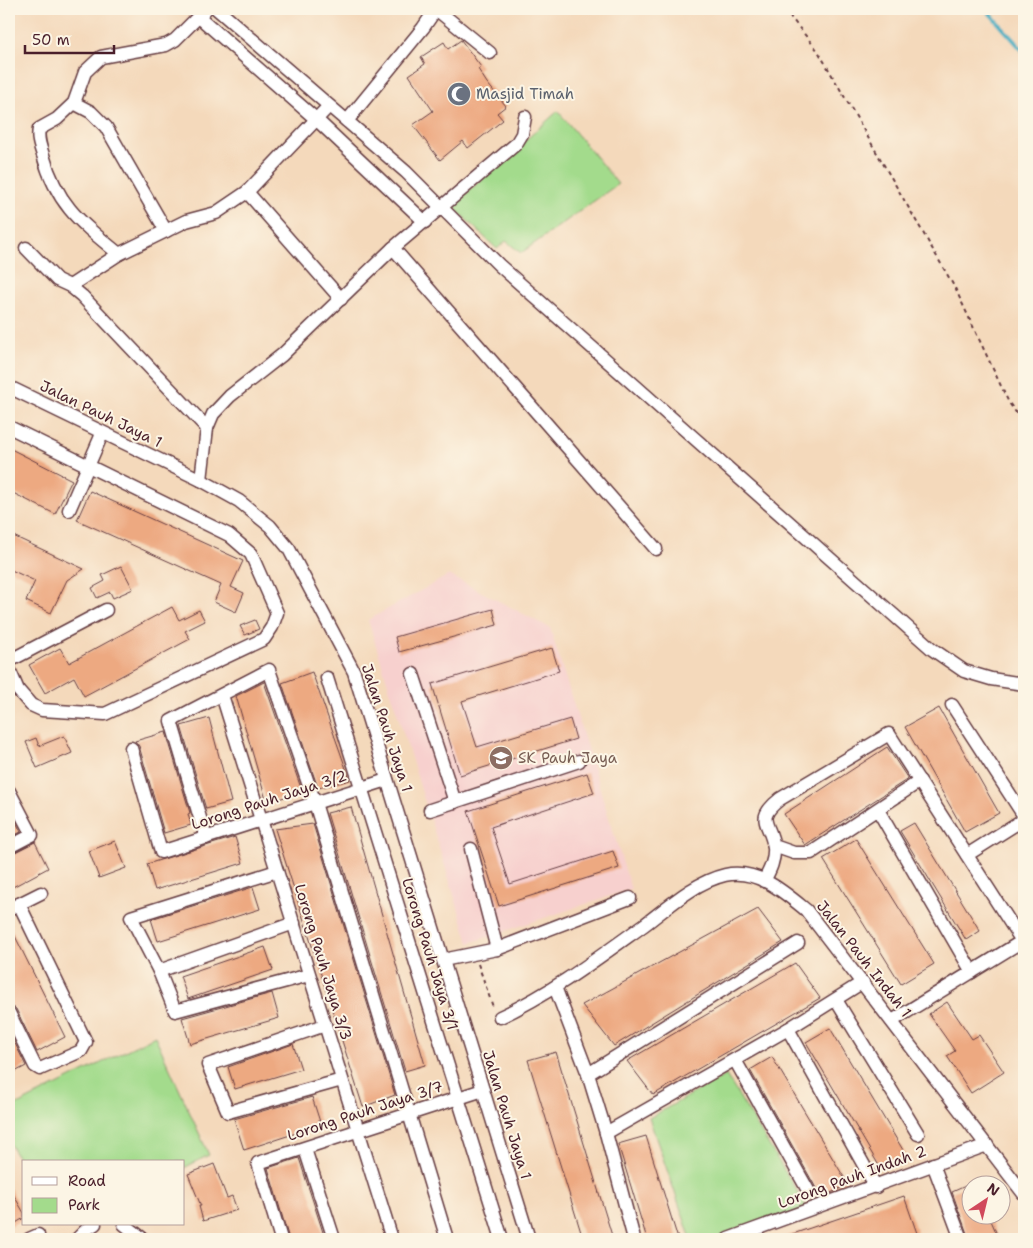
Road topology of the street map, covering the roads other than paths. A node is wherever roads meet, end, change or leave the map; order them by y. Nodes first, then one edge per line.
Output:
1 (217, 9) edge
2 (436, 9) edge
3 (202, 12) edge
4 (490, 53) dead end
5 (74, 103) junction
6 (329, 106) junction
7 (525, 117) dead end
8 (317, 120) junction
9 (347, 121) junction
10 (247, 192) junction
11 (443, 207) junction
12 (425, 222) junction
13 (166, 231) junction
14 (26, 248) dead end
15 (393, 248) junction
16 (118, 254) junction
17 (70, 286) junction
18 (341, 299) junction
19 (9, 387) edge
20 (9, 427) edge
21 (207, 428) junction
22 (102, 434) junction
23 (88, 466) junction
24 (201, 480) junction
25 (69, 510) dead end
26 (656, 549) dead end
27 (106, 610) dead end
28 (9, 661) edge
29 (9, 668) edge
30 (414, 674) dead end
31 (327, 678) dead end
32 (1024, 684) edge
33 (222, 695) junction
34 (952, 705) dead end
35 (131, 748) dead end
36 (579, 761) dead end
37 (387, 780) junction
38 (920, 781) junction
39 (361, 788) junction
40 (9, 791) edge
41 (455, 802) junction
42 (314, 803) junction
43 (430, 810) dead end
44 (878, 810) junction
45 (1024, 817) edge
46 (261, 820) junction
47 (206, 838) junction
48 (774, 846) junction
49 (9, 847) edge
50 (470, 849) dead end
51 (967, 855) junction
52 (277, 871) junction
53 (764, 881) junction
54 (41, 893) dead end
55 (630, 898) dead end
56 (14, 907) edge
57 (294, 923) junction
58 (1023, 940) edge
59 (798, 944) dead end
60 (497, 949) junction
61 (443, 960) junction
62 (159, 971) junction
63 (972, 972) junction
64 (309, 974) junction
65 (863, 982) junction
66 (555, 986) junction
67 (836, 1000) junction
68 (9, 1013) edge
69 (500, 1017) road end
70 (892, 1021) junction
71 (325, 1026) junction
72 (788, 1029) junction
73 (735, 1060) junction
74 (588, 1074) junction
75 (342, 1080) junction
76 (483, 1090) junction
77 (458, 1098) junction
78 (410, 1114) junction
79 (358, 1131) junction
80 (606, 1133) junction
81 (918, 1134) dead end
82 (987, 1145) junction
83 (305, 1149) junction
84 (933, 1164) junction
85 (876, 1187) junction
86 (809, 1192) dead end
87 (1024, 1194) edge
88 (92, 1226) edge
89 (127, 1226) edge
90 (77, 1239) edge
91 (143, 1239) edge
92 (281, 1239) edge
93 (334, 1239) edge
94 (392, 1239) edge
95 (446, 1239) edge
96 (502, 1239) edge
97 (529, 1239) edge
98 (634, 1239) edge
99 (728, 1239) edge
100 (961, 1239) edge

1 - 6 street
2 - 4 street
2 - 9 street
3 - 5 street
3 - 8 street
5 - 13 street
5 - 16 street
6 - 8 street
6 - 9 street
7 - 11 street
8 - 10 street
8 - 12 street
9 - 11 street
10 - 13 street
10 - 18 street
11 - 12 street
11 - 32 street
12 - 15 street
13 - 16 street
14 - 17 street
15 - 18 street
15 - 26 street
16 - 17 street
17 - 21 street
18 - 21 street
19 - 22 street, Jalan Pauh Jaya 1
20 - 23 street
21 - 24 street
22 - 23 street
22 - 24 street, Jalan Pauh Jaya 1
23 - 25 street
23 - 29 street
24 - 37 street, Jalan Pauh Jaya 1
27 - 28 street
30 - 41 street
31 - 39 street, Lorong Pauh Jaya 3/1
33 - 42 street
33 - 46 street, Lorong Pauh Jaya 3/3
33 - 47 street
34 - 45 street
35 - 47 street, Lorong Pauh Jaya 3/2
36 - 41 street
37 - 39 street, Lorong Pauh Jaya 3/2
37 - 61 street, Jalan Pauh Jaya 1
38 - 44 street
38 - 48 street
38 - 51 street
39 - 42 street, Lorong Pauh Jaya 3/2
39 - 77 street, Lorong Pauh Jaya 3/1
40 - 49 street
41 - 43 street
42 - 46 street, Lorong Pauh Jaya 3/2
42 - 78 street
44 - 48 street
44 - 63 street
45 - 51 street
46 - 47 street, Lorong Pauh Jaya 3/2
46 - 52 street, Lorong Pauh Jaya 3/3
48 - 53 street
50 - 60 street
51 - 58 street
52 - 57 street, Lorong Pauh Jaya 3/3
52 - 62 street
53 - 65 street, Jalan Pauh Indah 1
53 - 66 street, Jalan Pauh Indah 1
54 - 56 street
55 - 60 street
56 - 68 street
57 - 62 street
57 - 64 street, Lorong Pauh Jaya 3/3
58 - 63 street
59 - 74 street
60 - 61 street
61 - 76 street, Jalan Pauh Jaya 1
62 - 64 street
63 - 70 street
64 - 71 street, Lorong Pauh Jaya 3/3
65 - 67 street
65 - 70 street, Jalan Pauh Indah 1
66 - 69 street, Jalan Pauh Indah 1
66 - 74 street
67 - 72 street
67 - 81 street
70 - 82 street, Jalan Pauh Indah 1
71 - 75 street, Lorong Pauh Jaya 3/3
71 - 75 street
72 - 73 street
72 - 85 street
73 - 80 street
73 - 86 street
74 - 80 street
75 - 79 street, Lorong Pauh Jaya 3/3
76 - 77 street, Lorong Pauh Jaya 3/7
76 - 97 street, Jalan Pauh Jaya 1
77 - 78 street, Lorong Pauh Jaya 3/7
77 - 96 street, Lorong Pauh Jaya 3/1
78 - 79 street, Lorong Pauh Jaya 3/7
78 - 95 street
79 - 83 street, Lorong Pauh Jaya 3/7
79 - 94 street, Lorong Pauh Jaya 3/3
80 - 98 street
82 - 84 street, Lorong Pauh Indah 2
82 - 87 street, Jalan Pauh Indah 1
83 - 92 street, Lorong Pauh Jaya 3/7
83 - 93 street
84 - 85 street, Lorong Pauh Indah 2
84 - 100 street
85 - 99 street, Lorong Pauh Indah 2
88 - 90 street
89 - 91 street

